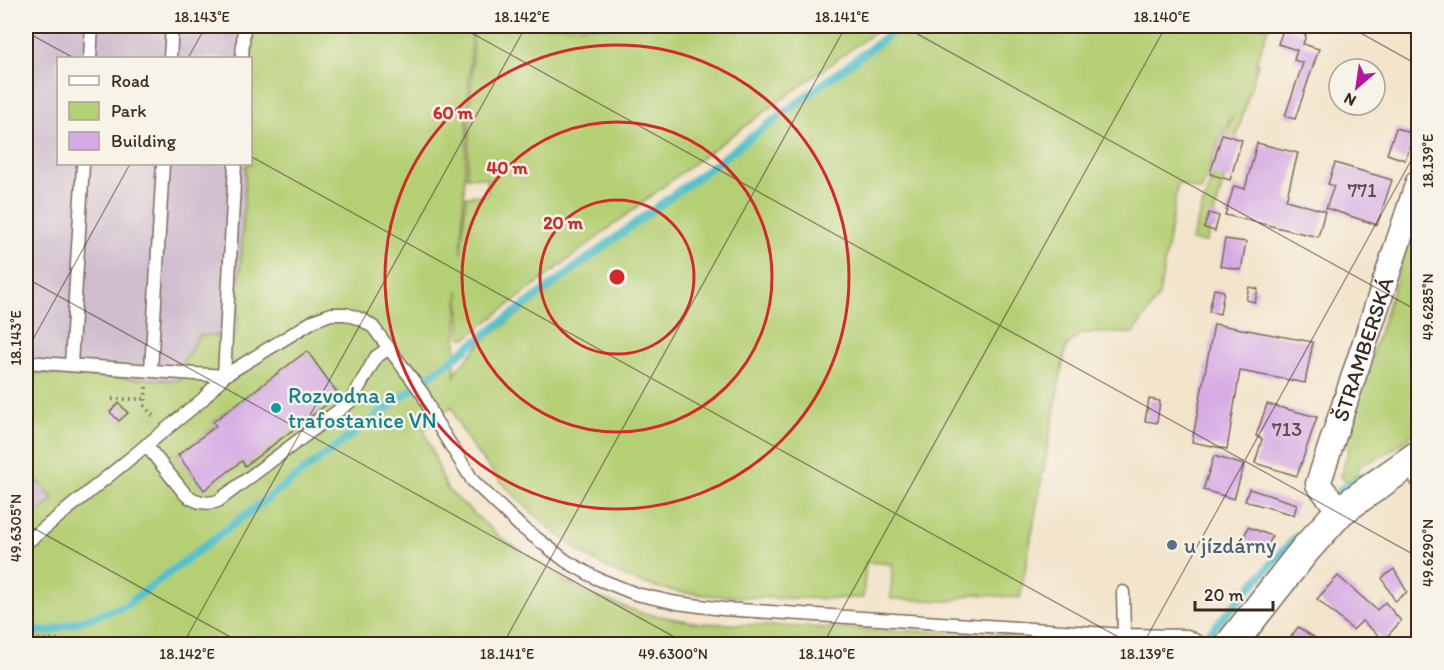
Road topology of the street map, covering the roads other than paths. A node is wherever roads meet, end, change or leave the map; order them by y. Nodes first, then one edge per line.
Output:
1 (92, 26) edge
2 (172, 26) edge
3 (244, 26) edge
4 (90, 57) edge
5 (170, 57) edge
6 (242, 57) edge
7 (83, 165) edge
8 (163, 165) edge
9 (235, 165) edge
10 (1419, 182) edge
11 (389, 348) junction
12 (26, 362) edge
13 (71, 365) junction
14 (149, 375) junction
15 (224, 376) junction
16 (146, 445) junction
17 (1415, 467) edge
18 (1340, 511) junction
19 (26, 543) edge
20 (1124, 592) dead end
21 (1124, 635) junction
22 (1203, 645) edge
23 (1231, 645) edge

1 - 4 lane
2 - 5 lane
3 - 6 lane
7 - 13 lane
8 - 14 lane
9 - 15 lane
10 - 18 street, ŠTRAMBERSKÁ
11 - 15 lane
11 - 16 lane
11 - 21 lane
12 - 13 lane
13 - 14 lane
14 - 15 lane
15 - 16 lane
16 - 19 lane
17 - 18 street
18 - 23 street
20 - 21 lane
21 - 22 lane

